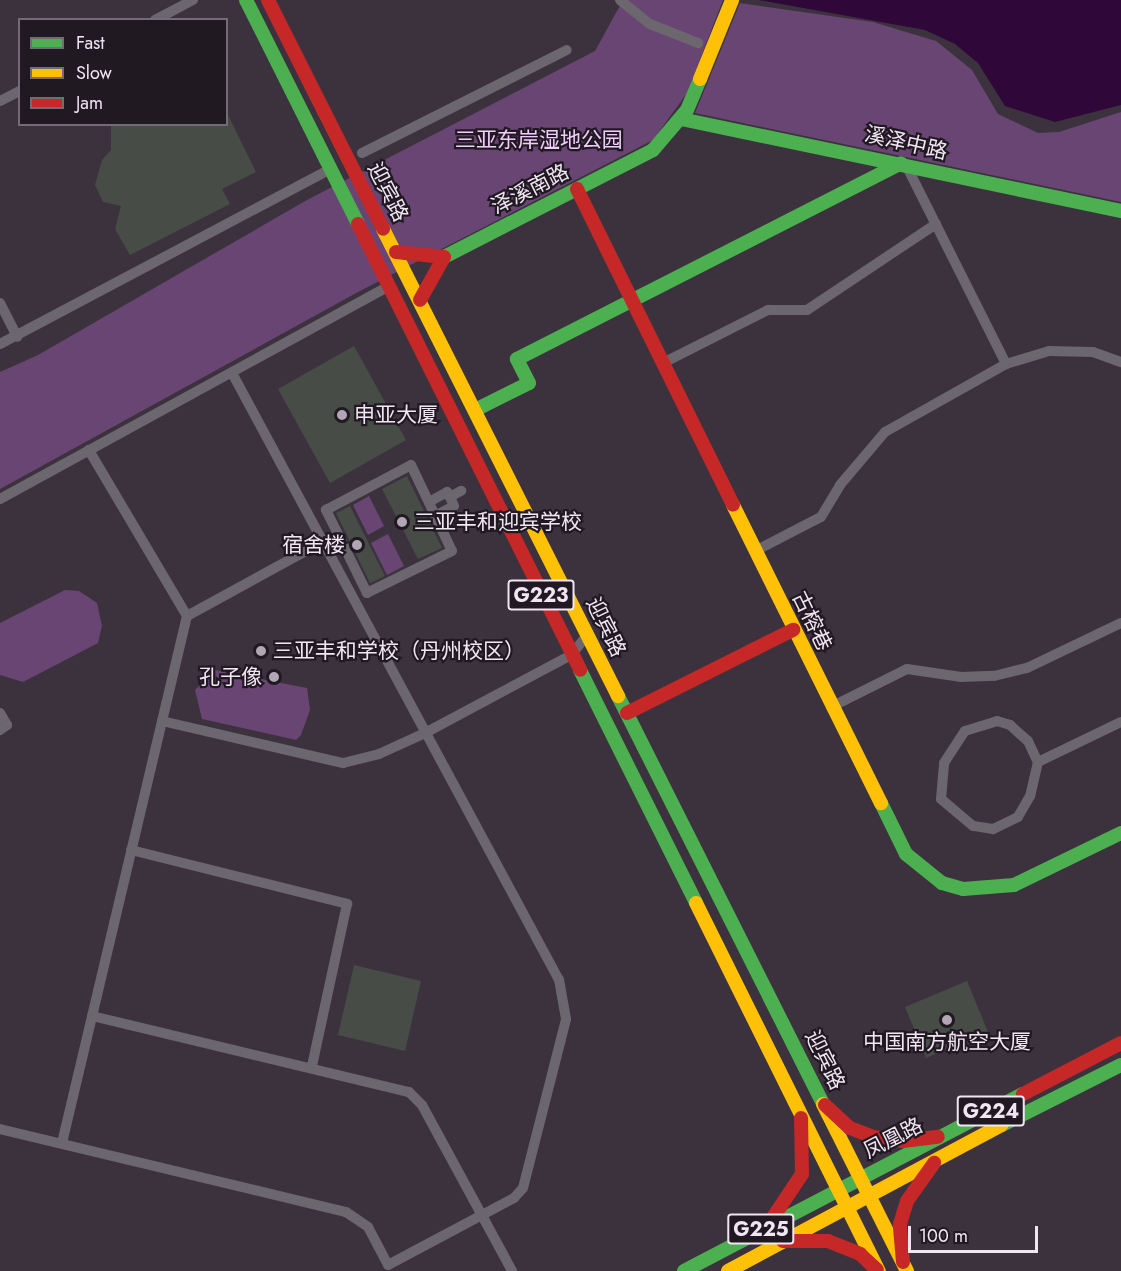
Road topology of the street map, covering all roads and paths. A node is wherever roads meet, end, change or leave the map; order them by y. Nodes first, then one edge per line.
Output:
1 (193, 0) edge
2 (246, 0) edge
3 (268, 0) edge
4 (620, 0) edge
5 (730, 5) edge
6 (159, 18) edge
7 (698, 43) dead end
8 (567, 50) dead end
9 (18, 92) edge
10 (0, 101) edge
11 (681, 119) junction
12 (362, 153) dead end
13 (904, 164) junction
14 (330, 169) junction
15 (577, 189) junction
16 (1121, 211) edge
17 (936, 224) junction
18 (396, 252) junction
19 (444, 257) junction
20 (388, 287) junction
21 (420, 300) junction
22 (632, 300) junction
23 (0, 303) edge
24 (17, 337) junction
25 (0, 344) edge
26 (1121, 362) edge
27 (663, 363) junction
28 (1006, 364) junction
29 (232, 373) junction
30 (475, 410) junction
31 (89, 450) junction
32 (461, 491) dead end
33 (450, 497) junction
34 (0, 500) edge
35 (429, 502) junction
36 (435, 516) junction
37 (322, 542) junction
38 (755, 551) junction
39 (578, 615) junction
40 (186, 616) junction
41 (1121, 623) edge
42 (556, 626) junction
43 (793, 630) junction
44 (587, 635) junction
45 (571, 655) junction
46 (612, 686) junction
47 (590, 693) junction
48 (831, 707) junction
49 (0, 713) edge
50 (627, 713) junction
51 (162, 721) junction
52 (1121, 722) edge
53 (0, 730) edge
54 (425, 733) junction
55 (1038, 762) junction
56 (1121, 833) edge
57 (131, 850) junction
58 (92, 1016) junction
59 (1121, 1043) edge
60 (1121, 1065) edge
61 (312, 1066) junction
62 (823, 1102) junction
63 (800, 1111) junction
64 (0, 1129) edge
65 (942, 1136) junction
66 (62, 1143) junction
67 (939, 1158) junction
68 (860, 1178) junction
69 (838, 1190) junction
70 (868, 1193) junction
71 (846, 1205) junction
72 (480, 1216) junction
73 (768, 1225) junction
74 (779, 1242) junction
75 (905, 1267) edge
76 (512, 1271) edge
77 (684, 1271) edge
78 (728, 1271) edge
79 (879, 1271) edge

1 - 6 street
2 - 14 main road, 迎宾路 / G223
3 - 18 main road, 迎宾路 / G223
4 - 7 street
5 - 11 main road, 泽溪南路
8 - 12 street
9 - 10 street
11 - 13 main road, 溪泽中路
11 - 15 main road, 泽溪南路
13 - 16 main road, 溪泽中路
13 - 17 street
13 - 22 main road
14 - 20 main road, 迎宾路 / G223
14 - 24 street
15 - 19 main road, 泽溪南路
15 - 22 main road, 古榕巷
17 - 27 street
17 - 28 street
18 - 19 main road
18 - 21 main road, 迎宾路 / G223
19 - 21 main road
20 - 29 street
20 - 42 main road, 迎宾路 / G223
21 - 30 main road, 迎宾路 / G223
22 - 27 main road, 古榕巷
22 - 30 main road
23 - 24 street
24 - 25 street
26 - 28 street
27 - 38 main road, 古榕巷
28 - 38 street
29 - 31 street
29 - 37 street
30 - 39 main road, 迎宾路 / G223
31 - 34 street
31 - 40 street
32 - 33 street
33 - 35 street
33 - 36 street
35 - 36 street
35 - 36 street
37 - 40 street
37 - 54 street
38 - 43 main road, 古榕巷
39 - 42 main road
39 - 44 main road, 迎宾路 / G223
40 - 51 street
41 - 48 street
42 - 45 main road, 迎宾路 / G223
43 - 48 main road, 古榕巷
43 - 50 main road
44 - 45 street
44 - 46 main road, 迎宾路 / G223
45 - 46 main road
45 - 47 main road, 迎宾路 / G223
45 - 54 street
46 - 47 main road
46 - 50 main road, 迎宾路 / G223
47 - 63 main road, 迎宾路 / G223
48 - 56 main road, 古榕巷
49 - 53 street
50 - 62 main road, 迎宾路 / G223
51 - 54 street
51 - 57 street
52 - 55 street
54 - 72 street
55 - 55 street
57 - 58 street
57 - 61 street
58 - 61 street
58 - 66 street
59 - 65 main road, 凤凰路 / G224
60 - 67 main road, 凤凰路 / G224
61 - 72 street
62 - 65 main road
62 - 68 main road, 迎宾路 / G223
63 - 69 main road, 迎宾路 / G223
63 - 73 main road
64 - 66 street
65 - 68 main road, 凤凰路 / G224
66 - 72 street
67 - 70 main road, 凤凰路 / G224
67 - 75 main road
68 - 69 main road, 凤凰路 / G225
68 - 70 main road, 迎宾路 / G223
69 - 71 main road, 迎宾路 / G223
69 - 73 main road, 凤凰路 / G225
70 - 71 main road, 凤凰路 / G224
70 - 75 main road, 迎宾路 / G223
71 - 74 main road, 凤凰路 / G225
71 - 79 main road, 迎宾路 / G223
72 - 76 street
73 - 77 main road, 凤凰路 / G225
74 - 78 main road, 凤凰路 / G225
74 - 79 main road

